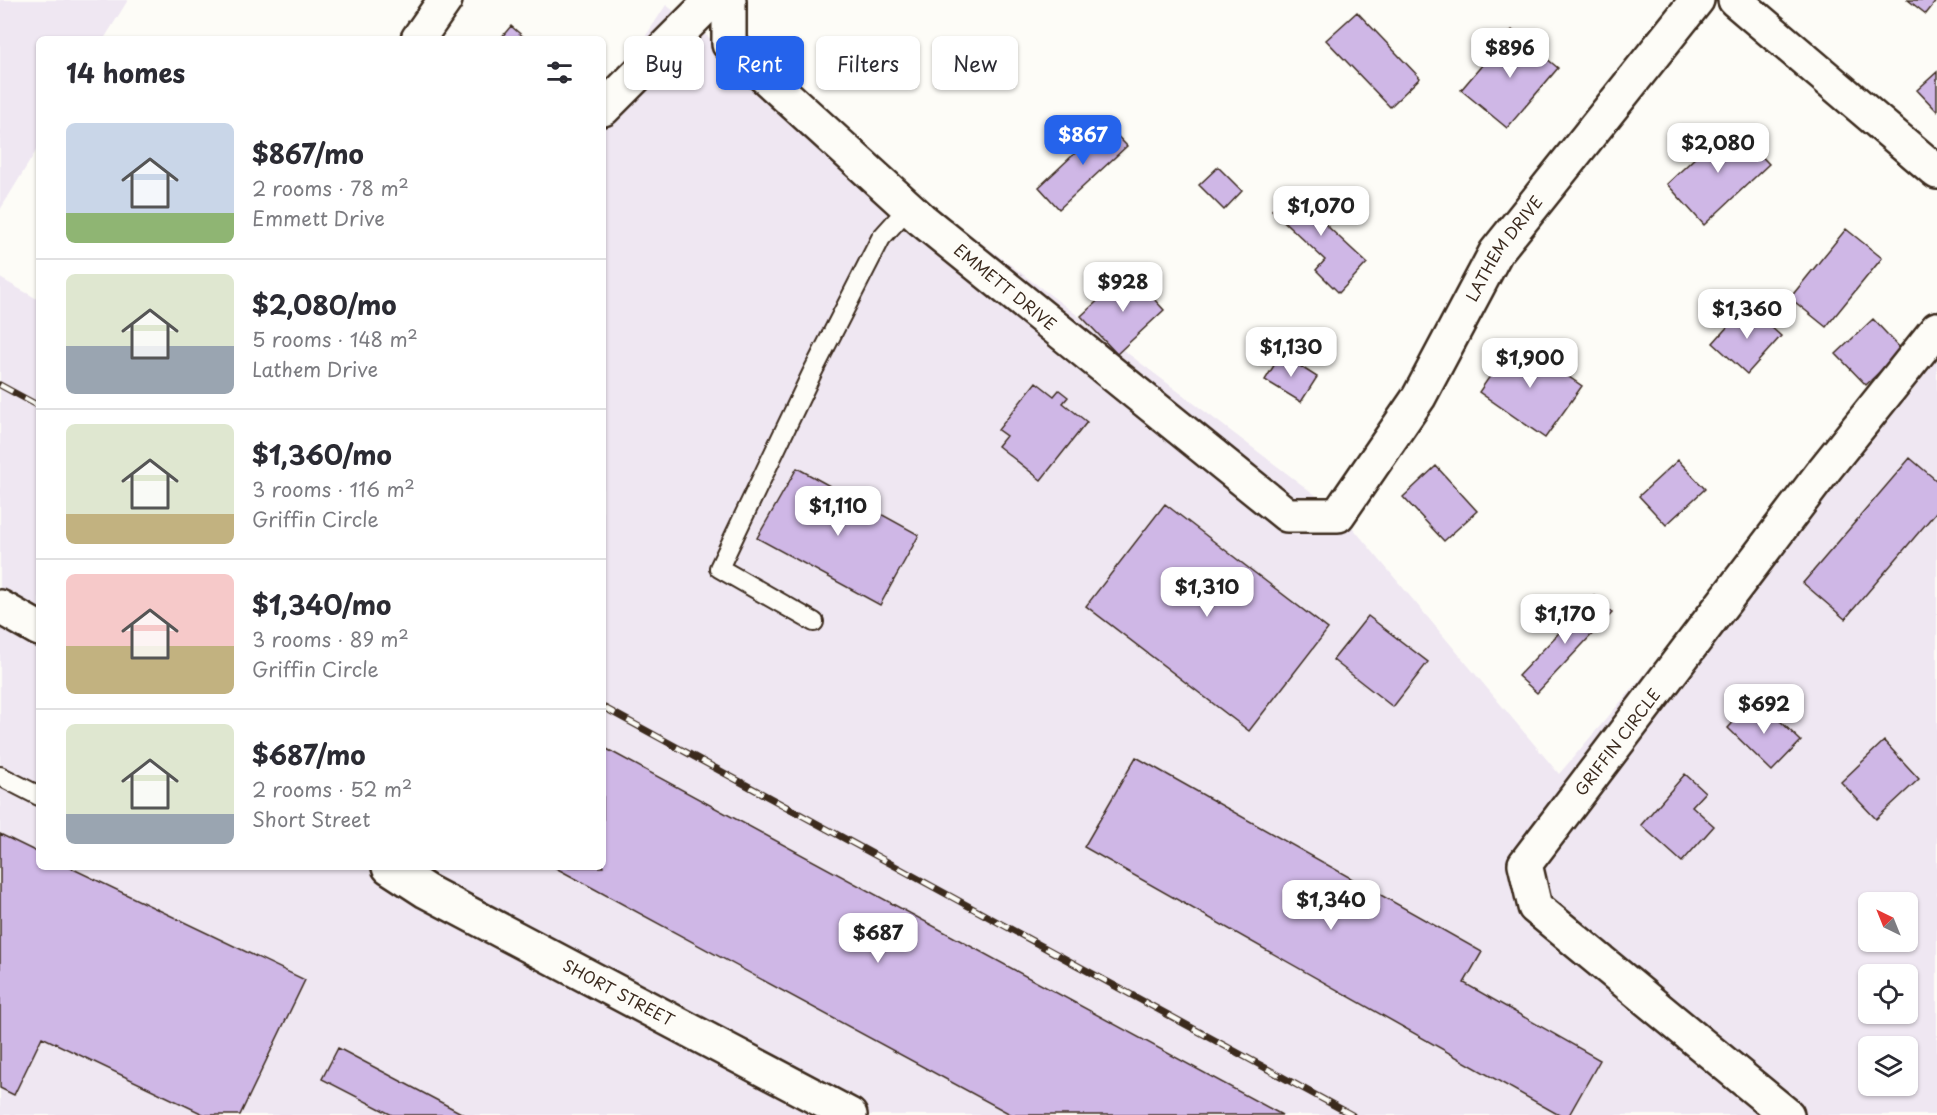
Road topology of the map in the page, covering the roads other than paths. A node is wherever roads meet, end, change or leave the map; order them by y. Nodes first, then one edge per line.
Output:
1 (445, 0) edge
2 (712, 0) edge
3 (729, 0) edge
4 (1697, 0) edge
5 (1735, 0) edge
6 (420, 36) edge
7 (606, 106) edge
8 (1937, 172) edge
9 (909, 208) junction
10 (1937, 329) edge
11 (1338, 515) joint
12 (0, 607) edge
13 (814, 622) dead end
14 (36, 627) edge
15 (0, 776) edge
16 (36, 794) edge
17 (394, 870) edge
18 (850, 1115) edge
19 (1787, 1115) edge

1 - 6 street
2 - 7 street
3 - 9 street, EMMETT DRIVE
4 - 11 street, LATHEM DRIVE
5 - 8 street
9 - 11 street, EMMETT DRIVE
9 - 13 lane
10 - 19 street, GRIFFIN CIRCLE
12 - 14 street
15 - 16 lane
17 - 18 street, SHORT STREET

